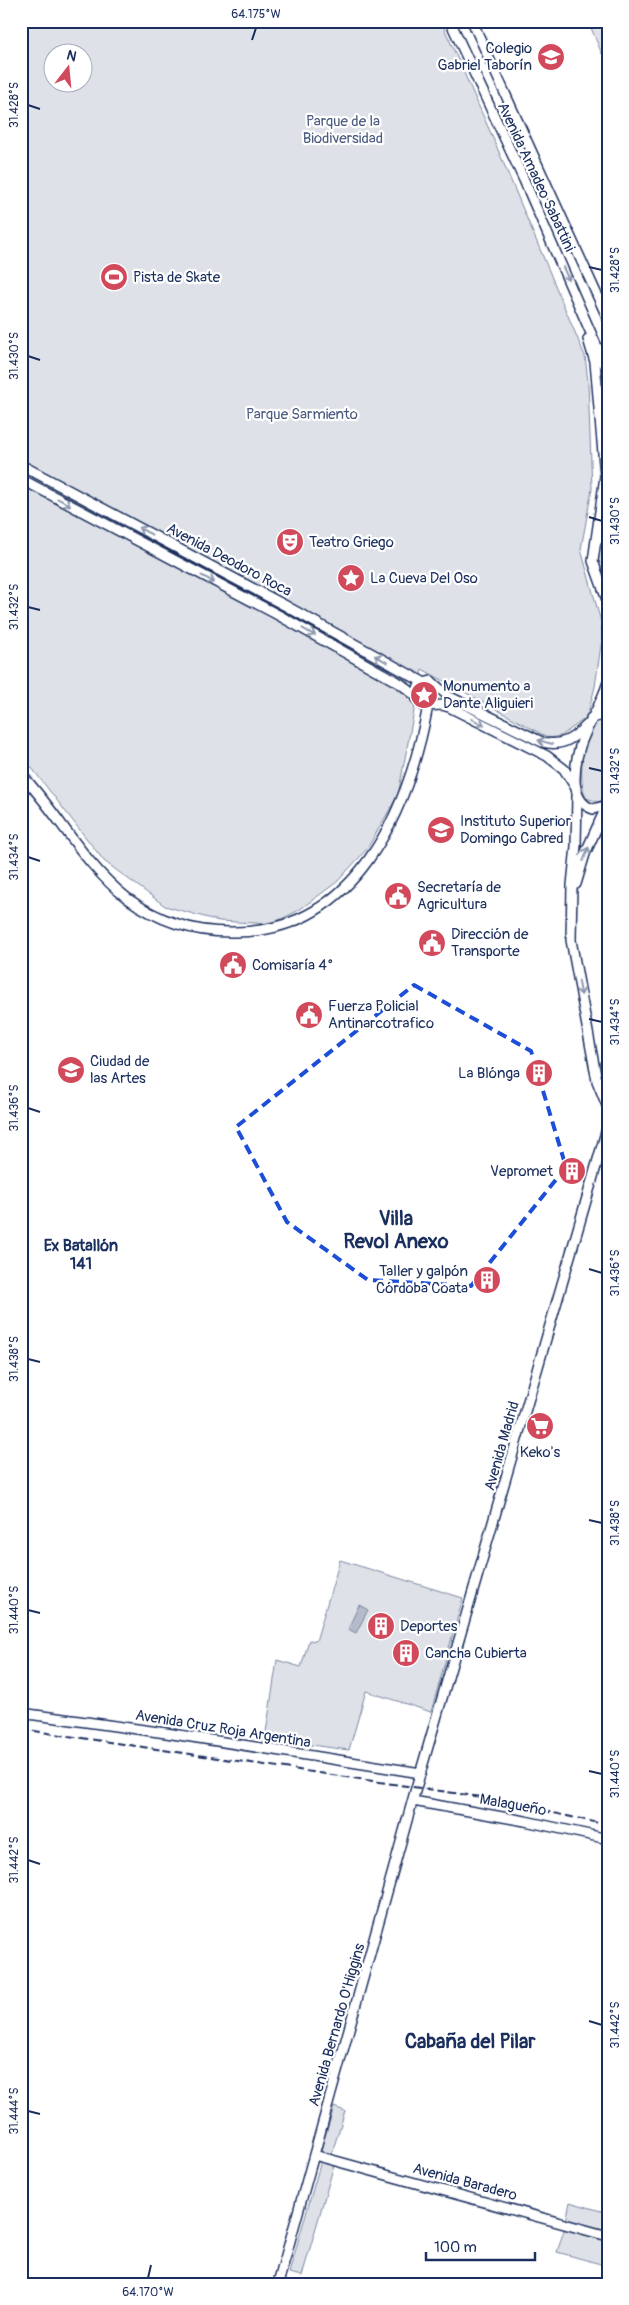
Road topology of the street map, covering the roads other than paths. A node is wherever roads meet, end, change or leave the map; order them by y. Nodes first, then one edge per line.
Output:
1 (450, 21) edge
2 (472, 21) edge
3 (597, 294) junction
4 (576, 296) junction
5 (608, 311) edge
6 (608, 319) edge
7 (608, 372) edge
8 (21, 465) edge
9 (21, 479) edge
10 (608, 525) edge
11 (594, 544) junction
12 (599, 576) junction
13 (608, 585) edge
14 (608, 603) edge
15 (423, 682) junction
16 (608, 682) edge
17 (440, 688) junction
18 (416, 696) junction
19 (431, 706) junction
20 (608, 714) edge
21 (589, 721) junction
22 (21, 774) edge
23 (577, 792) junction
24 (607, 805) edge
25 (571, 901) junction
26 (608, 1108) edge
27 (608, 1125) edge
28 (23, 1713) edge
29 (421, 1773) junction
30 (413, 1801) junction
31 (608, 1839) edge
32 (314, 2155) junction
33 (608, 2236) edge
34 (278, 2284) edge

1 -> 4 main road, Avenida Amadeo Sabattini
2 - 3 main road, Avenida Amadeo Sabattini
3 - 5 main road
3 - 6 main road, Avenida Amadeo Sabattini
4 - 7 main road, Avenida Amadeo Sabattini
4 - 11 main road
15 -> 8 main road, Avenida Deodoro Roca
9 -> 18 main road, Avenida Deodoro Roca
10 - 11 main road
11 - 12 main road
12 - 13 main road
12 - 14 main road
15 - 17 main road, Avenida Deodoro Roca
15 - 18 main road
16 - 21 main road
17 - 19 main road
21 -> 17 main road, Avenida Deodoro Roca
18 - 19 main road, Avenida Deodoro Roca
19 - 22 main road
19 -> 23 main road, Avenida Deodoro Roca
20 - 21 main road
21 - 23 main road
23 - 24 main road
23 - 25 main road
25 -> 24 main road
25 -> 26 main road
27 - 29 main road, Avenida Madrid
28 - 29 main road, Avenida Cruz Roja Argentina
29 - 30 main road, Avenida Bernardo O'Higgins
30 - 31 main road, Malagueño
30 - 32 main road, Avenida Bernardo O'Higgins
32 - 33 main road, Avenida Baradero
32 - 34 main road, Avenida Bernardo O'Higgins

